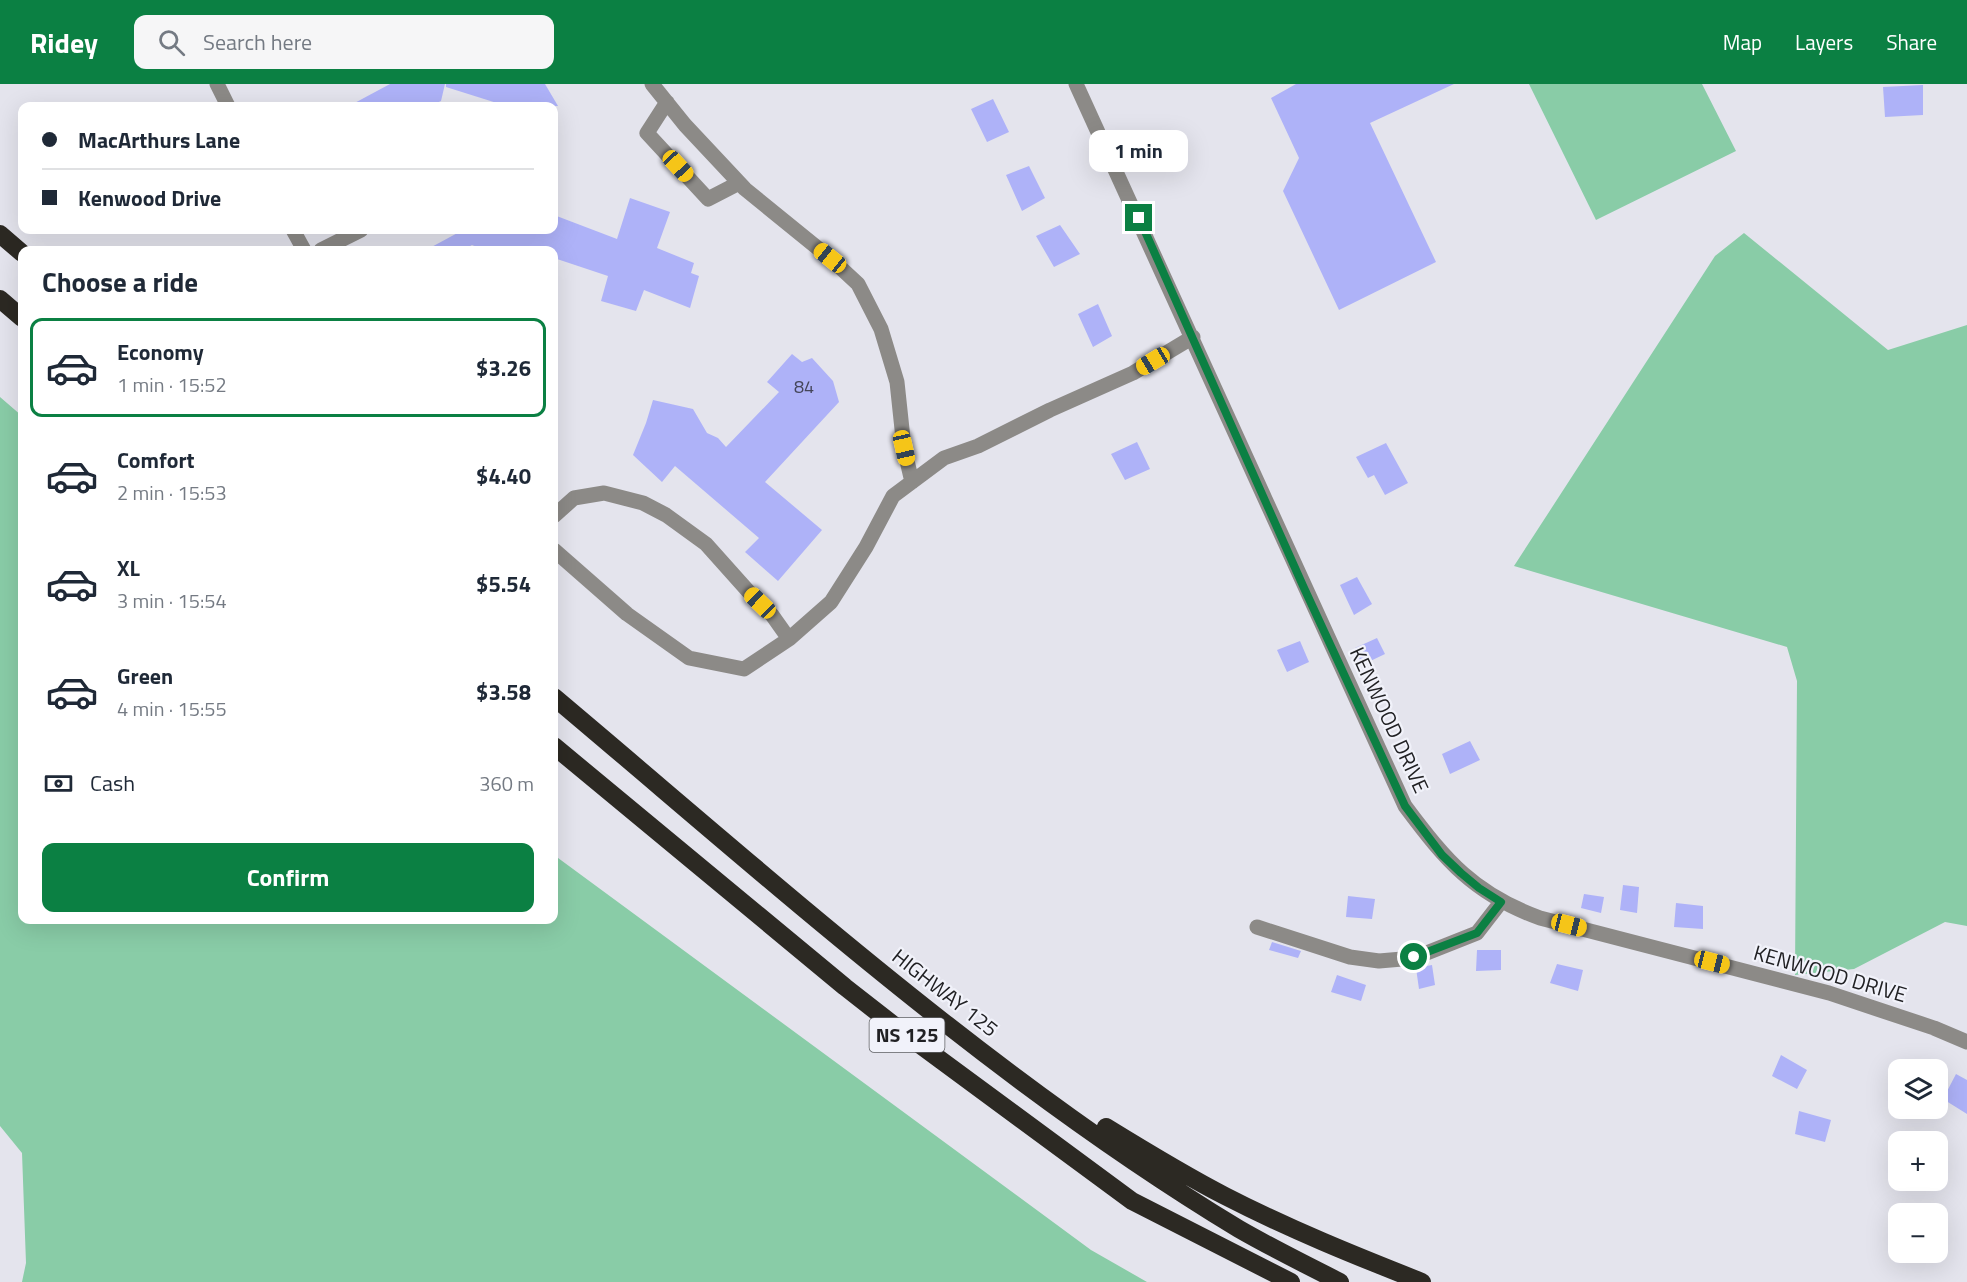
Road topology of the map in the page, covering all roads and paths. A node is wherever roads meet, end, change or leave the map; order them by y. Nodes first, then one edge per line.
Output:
1 (216, 84) edge
2 (652, 84) edge
3 (1076, 84) edge
4 (226, 102) edge
5 (667, 102) junction
6 (740, 183) junction
7 (0, 234) edge
8 (353, 234) edge
9 (329, 246) edge
10 (18, 249) edge
11 (0, 299) edge
12 (18, 315) edge
13 (1193, 337) junction
14 (912, 482) junction
15 (558, 512) edge
16 (558, 554) edge
17 (789, 639) junction
18 (558, 700) edge
19 (558, 749) edge
20 (1501, 902) junction
21 (1257, 927) dead end
22 (1967, 1042) edge
23 (989, 1056) junction
24 (1291, 1282) edge
25 (1340, 1282) edge
26 (1422, 1282) edge

1 - 4 street
2 - 5 street
3 - 13 street, KENWOOD DRIVE
5 - 6 street
5 - 6 street
6 - 14 street
7 - 10 highway
8 - 9 street
11 - 12 highway
13 - 14 street
13 - 20 street, KENWOOD DRIVE
14 - 17 street
15 - 17 street
16 - 17 street
18 - 23 highway, HIGHWAY 125 / NS 125
19 - 24 highway, NS 125
20 - 21 street
20 - 22 street, KENWOOD DRIVE
23 - 25 highway, HIGHWAY 125 / NS 125
23 - 26 highway

